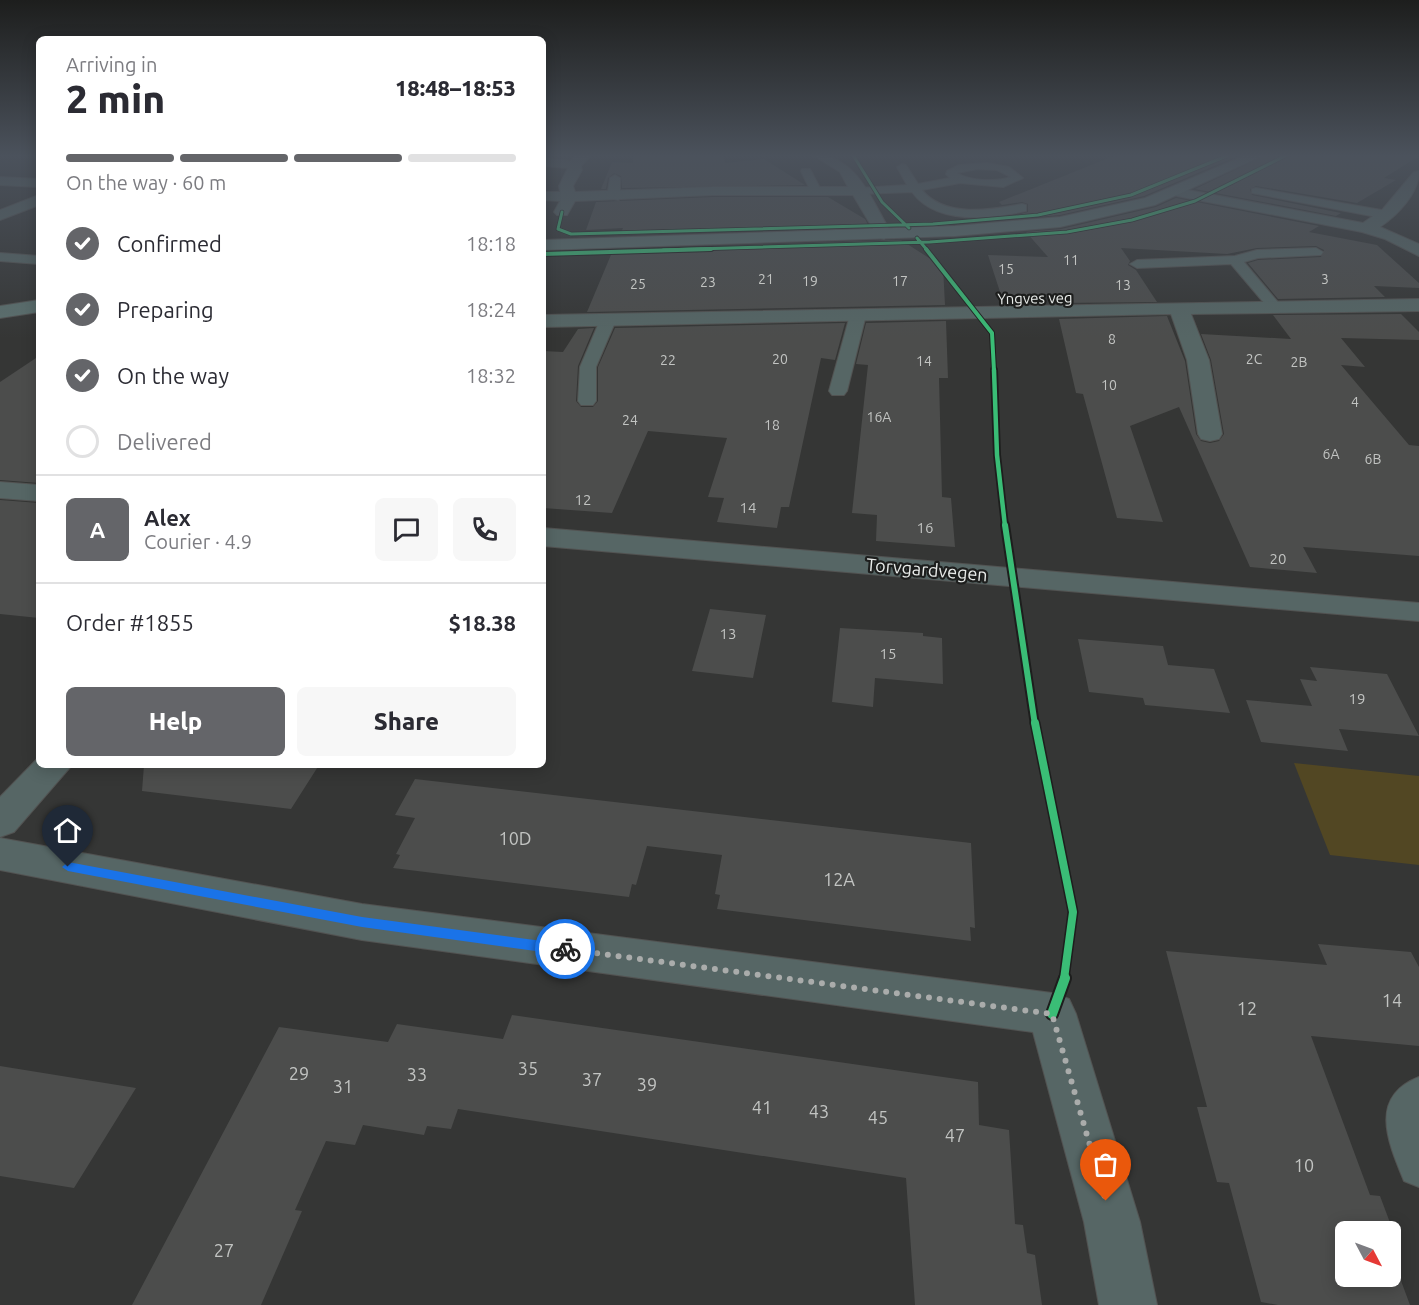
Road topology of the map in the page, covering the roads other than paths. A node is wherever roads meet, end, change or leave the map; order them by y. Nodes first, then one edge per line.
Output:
1 (874, 216) edge
2 (1091, 216) edge
3 (1302, 216) edge
4 (1386, 216) edge
5 (1365, 228) junction
6 (884, 234) junction
7 (546, 245) edge
8 (1419, 251) edge
9 (1316, 252) dead end
10 (0, 257) edge
11 (36, 260) edge
12 (1235, 260) junction
13 (1137, 264) dead end
14 (1419, 305) edge
15 (36, 306) edge
16 (1275, 307) junction
17 (1179, 308) junction
18 (0, 312) edge
19 (858, 315) junction
20 (608, 320) junction
21 (546, 321) edge
22 (838, 391) dead end
23 (587, 401) dead end
24 (1210, 434) dead end
25 (0, 490) edge
26 (36, 493) edge
27 (546, 537) edge
28 (1419, 612) edge
29 (49, 768) edge
30 (0, 822) edge
31 (0, 854) edge
32 (1419, 1095) edge
33 (1419, 1166) edge
34 (1128, 1305) edge

1 - 6 street
2 - 6 main road
3 - 5 street
4 - 5 street
5 - 8 street
6 - 7 main road
9 - 12 lane
10 - 11 lane
12 - 13 lane
12 - 16 lane
14 - 16 street, Yngves veg
15 - 18 main road
16 - 17 street, Yngves veg
17 - 19 street, Yngves veg
17 - 24 street
19 - 20 street, Yngves veg
19 - 22 lane
20 - 21 street, Yngves veg
20 - 23 lane
25 - 26 street
27 - 28 street, Torvgardvegen
29 - 30 street
31 - 34 street
32 - 33 lane

